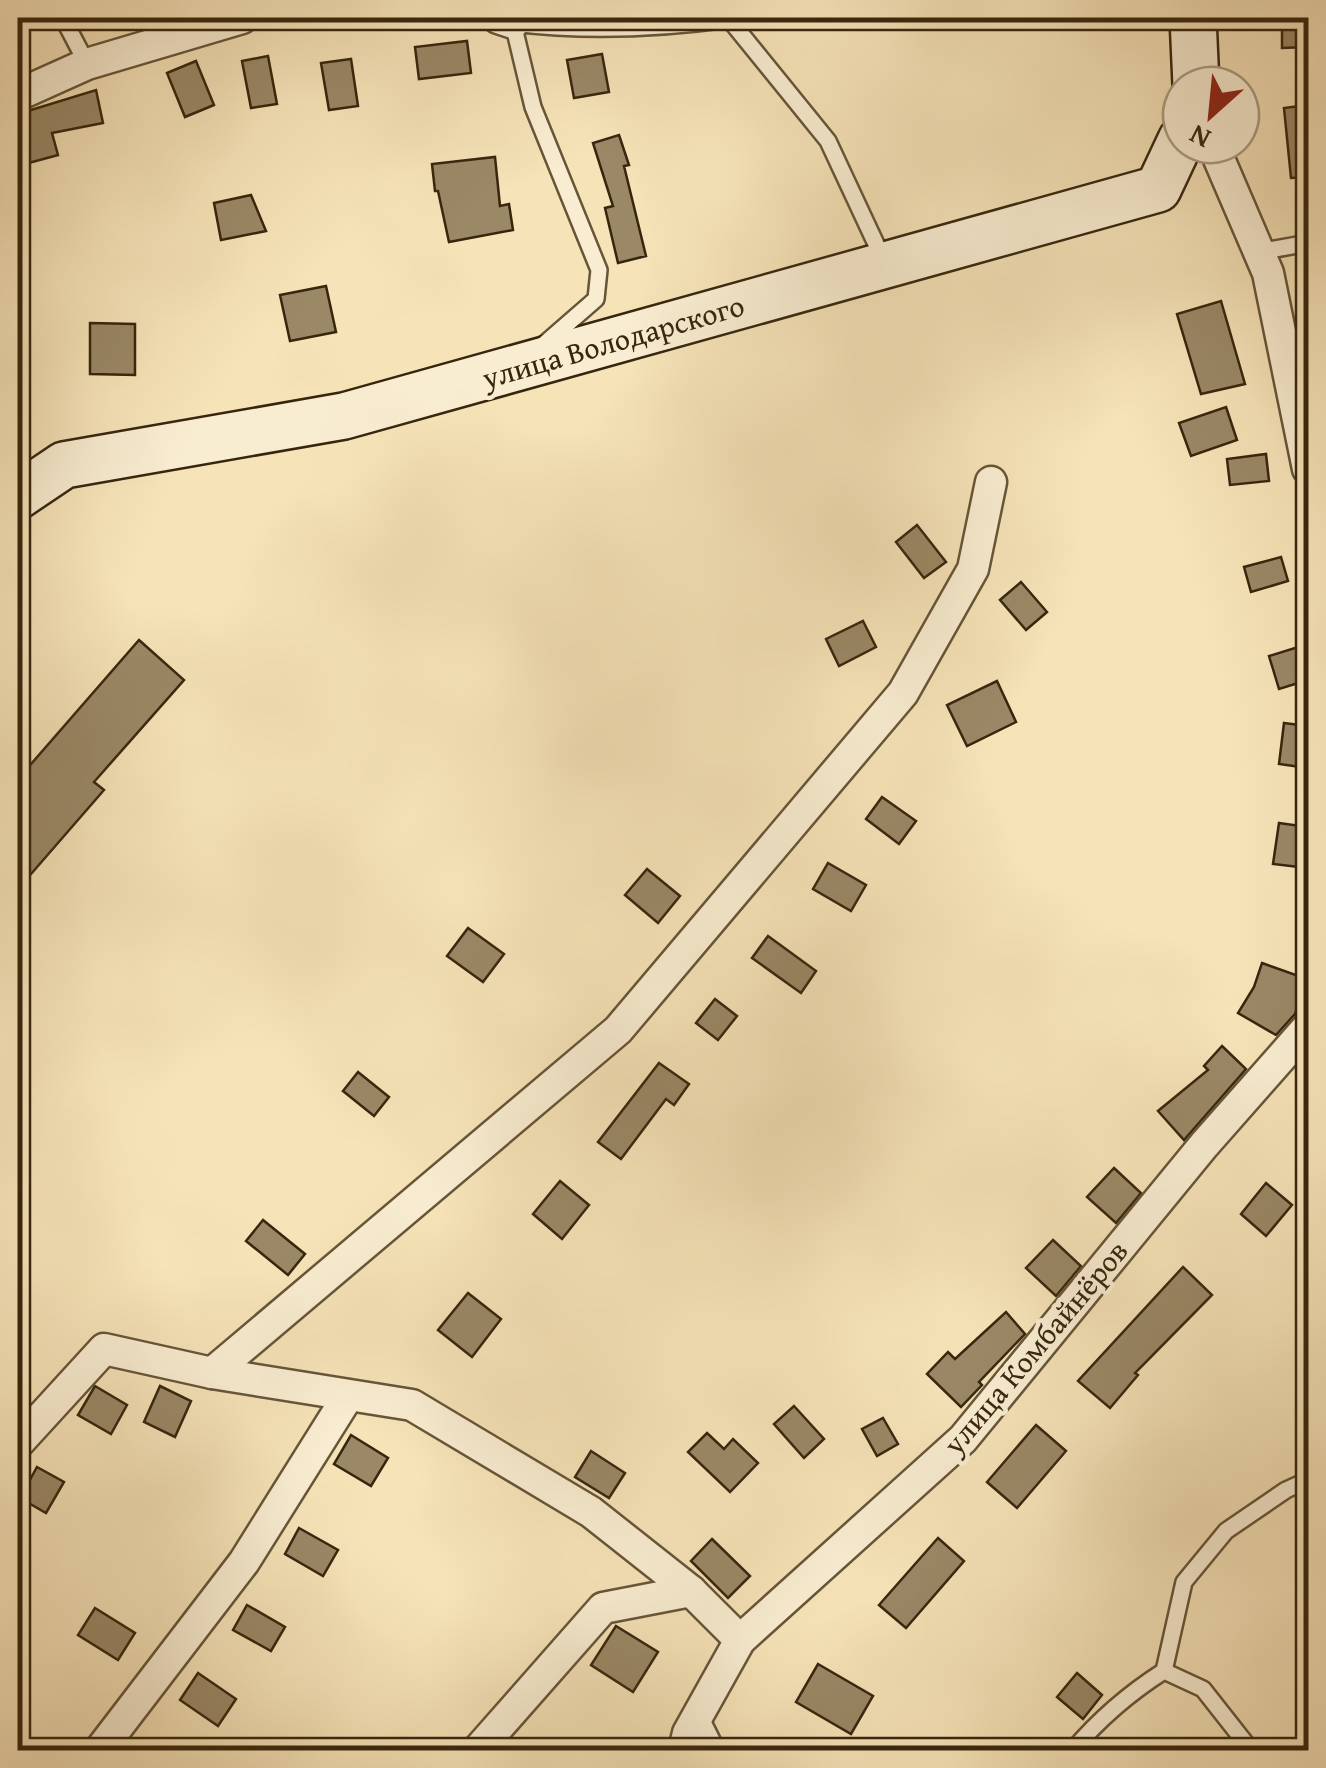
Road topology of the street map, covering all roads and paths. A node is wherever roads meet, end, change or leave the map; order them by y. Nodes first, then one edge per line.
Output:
1 (64, 18) edge
2 (242, 18) edge
3 (1193, 18) edge
4 (506, 20) edge
5 (87, 64) junction
6 (1195, 65) edge
7 (18, 95) edge
8 (1169, 165) edge
9 (1222, 165) edge
10 (1308, 243) edge
11 (1259, 252) junction
12 (885, 265) junction
13 (516, 368) junction
14 (1308, 469) edge
15 (991, 482) dead end
16 (18, 496) edge
17 (1308, 1028) edge
18 (212, 1373) junction
19 (348, 1396) junction
20 (18, 1442) edge
21 (1308, 1480) edge
22 (691, 1590) junction
23 (740, 1640) junction
24 (1164, 1671) junction
25 (698, 1714) junction
26 (100, 1750) edge
27 (478, 1750) edge
28 (684, 1750) edge
29 (718, 1750) edge
30 (1074, 1750) edge
31 (1251, 1750) edge

1 - 5 lane
2 - 5 street
3 - 6 street
4 - 12 lane
4 - 13 lane
5 - 7 street
8 - 12 street, улица Володарского
9 - 11 street
10 - 11 lane
11 - 14 street
12 - 13 street, улица Володарского
13 - 16 street, улица Володарского
15 - 18 street
17 - 23 street, улица Комбайнёров
18 - 19 street
18 - 20 street
19 - 22 street
19 - 26 street
21 - 24 lane
22 - 23 street
22 - 27 street
23 - 25 street, улица Комбайнёров
24 - 30 lane
24 - 31 lane
25 - 28 street, улица Комбайнёров
25 - 29 lane

